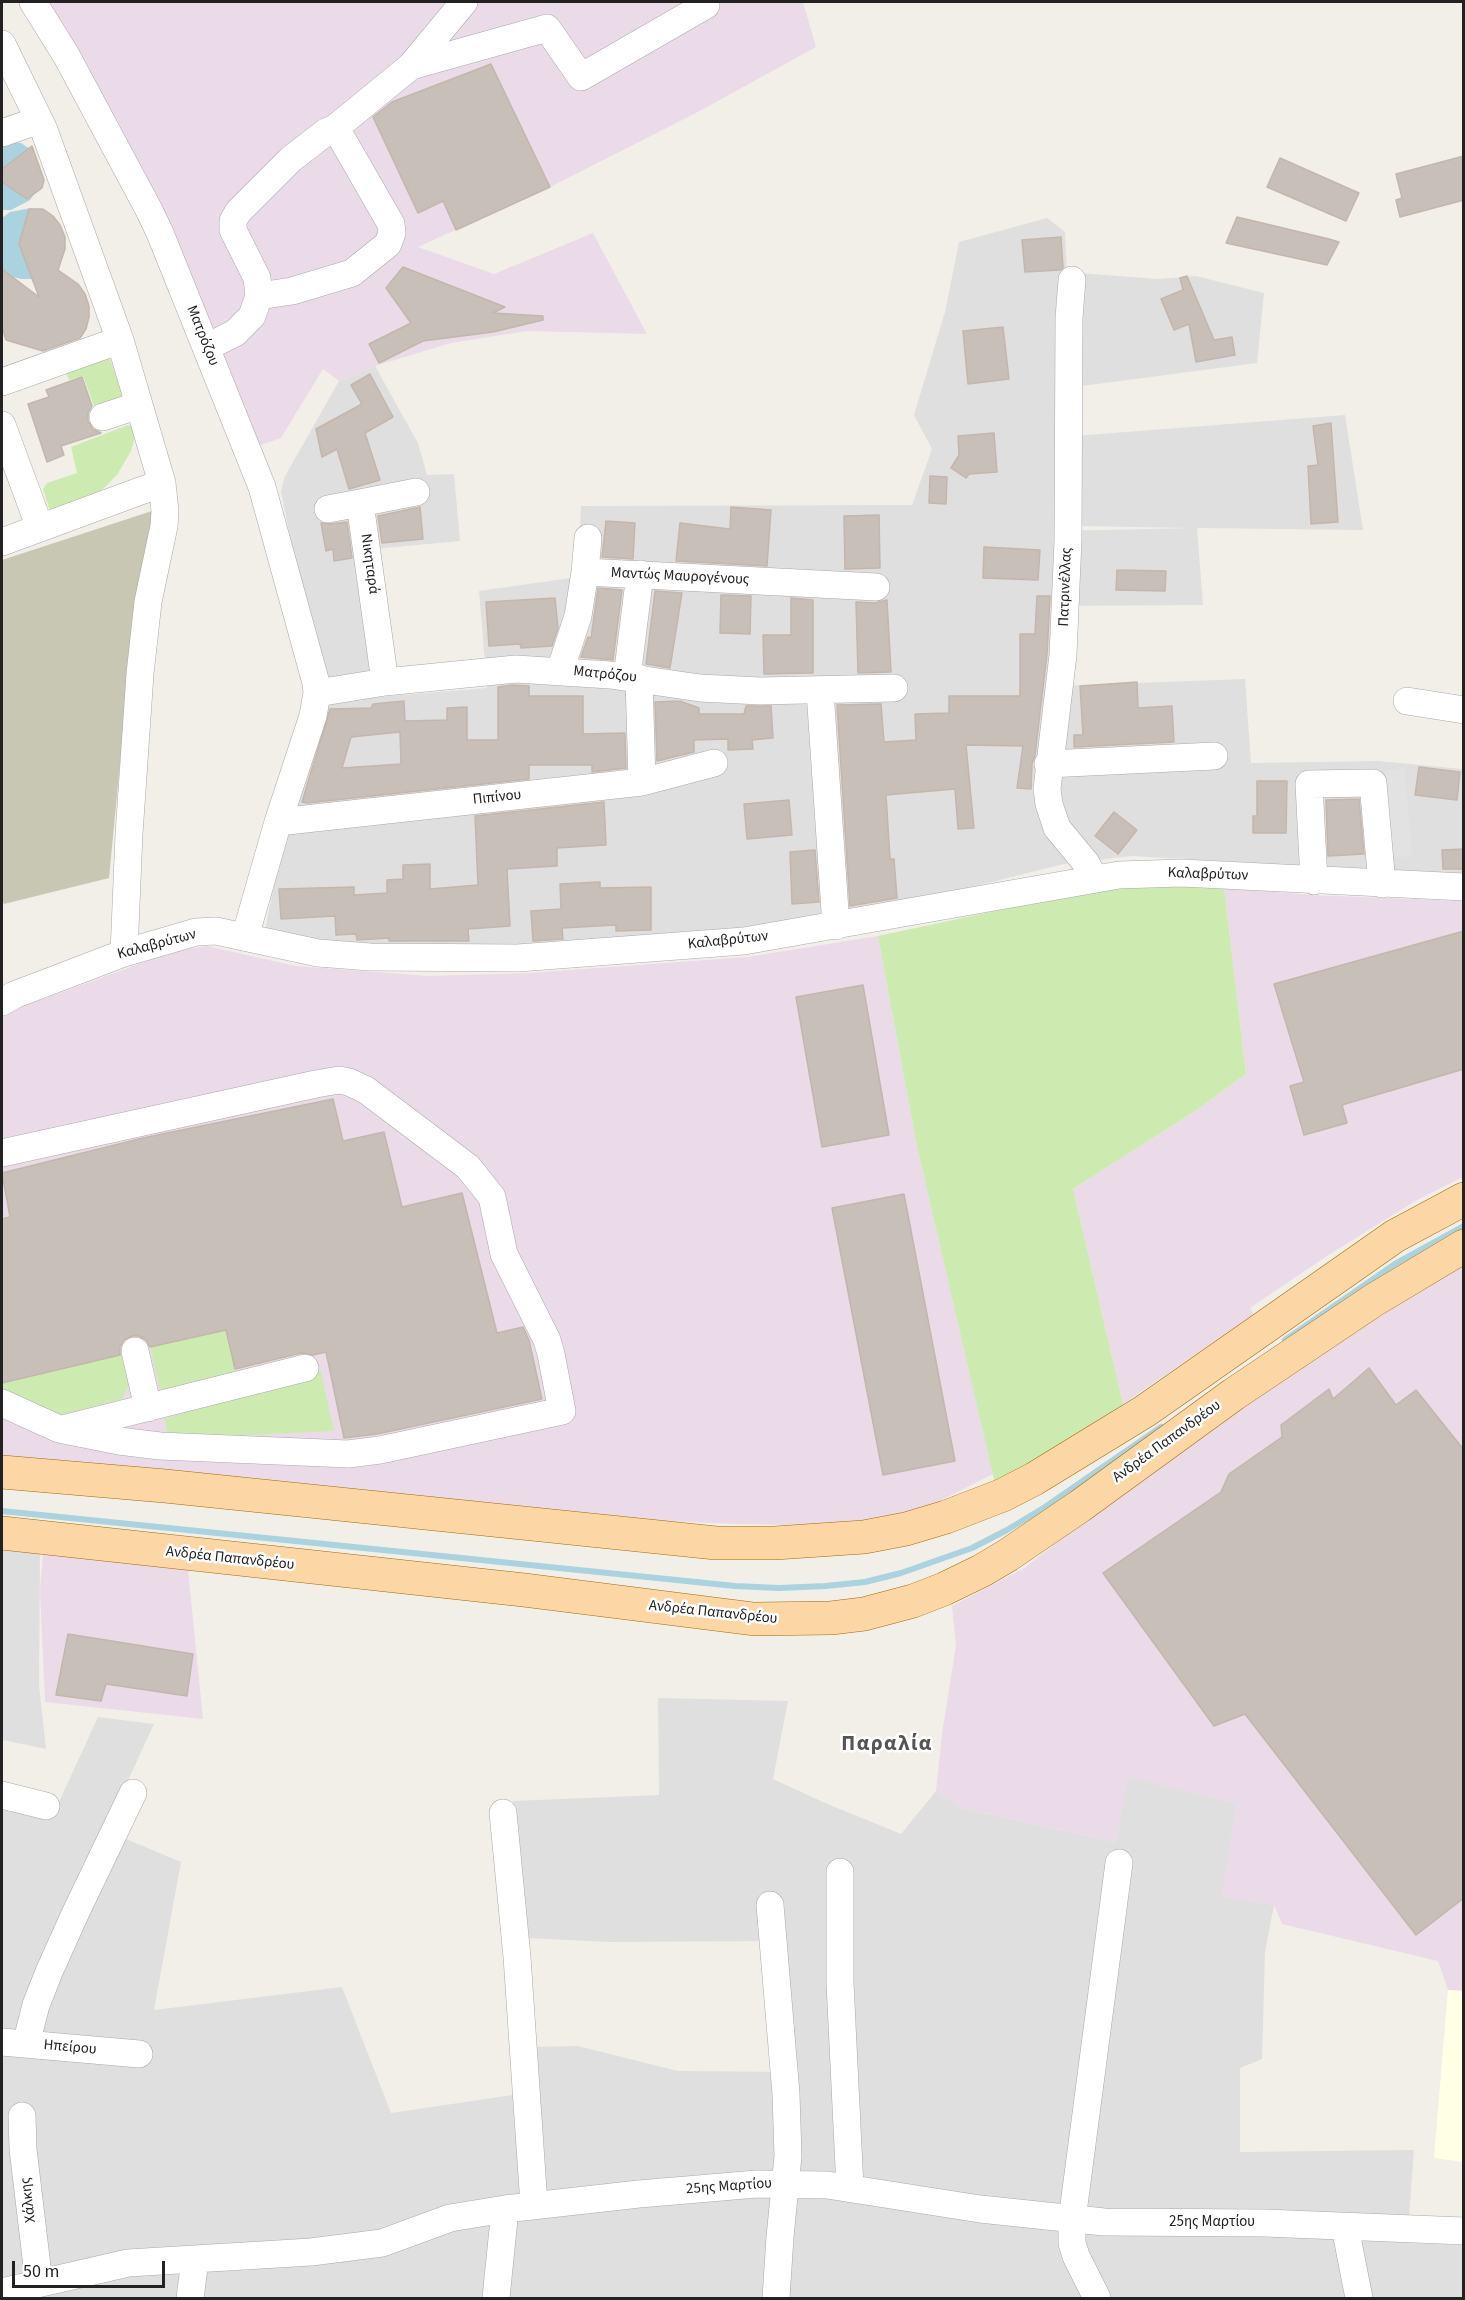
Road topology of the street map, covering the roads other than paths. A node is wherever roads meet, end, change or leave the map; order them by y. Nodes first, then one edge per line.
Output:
1 (33, 2) edge
2 (464, 2) edge
3 (706, 5) dead end
4 (2, 44) edge
5 (411, 66) junction
6 (39, 120) junction
7 (334, 129) junction
8 (2, 133) edge
9 (1072, 280) dead end
10 (259, 296) junction
11 (120, 340) junction
12 (207, 347) junction
13 (2, 382) edge
14 (139, 405) junction
15 (103, 417) dead end
16 (2, 426) edge
17 (162, 483) junction
18 (416, 492) dead end
19 (360, 503) junction
20 (328, 509) dead end
21 (40, 528) junction
22 (588, 538) dead end
23 (2, 542) edge
24 (585, 572) junction
25 (640, 574) junction
26 (876, 587) dead end
27 (560, 671) junction
28 (633, 677) junction
29 (385, 682) junction
30 (894, 688) dead end
31 (820, 691) junction
32 (317, 693) junction
33 (1407, 701) dead end
34 (1464, 710) edge
35 (1214, 756) dead end
36 (714, 764) dead end
37 (1048, 764) junction
38 (642, 782) junction
39 (278, 822) junction
40 (1095, 879) junction
41 (1314, 881) junction
42 (1382, 884) junction
43 (1464, 887) edge
44 (836, 926) junction
45 (245, 937) junction
46 (124, 952) junction
47 (2, 1002) edge
48 (2, 1153) edge
49 (1464, 1199) edge
50 (1464, 1246) edge
51 (135, 1351) dead end
52 (305, 1368) dead end
53 (2, 1403) edge
54 (148, 1408) junction
55 (59, 1429) junction
56 (2, 1472) edge
57 (2, 1533) edge
58 (134, 1793) dead end
59 (2, 1795) edge
60 (45, 1806) dead end
61 (503, 1813) dead end
62 (1119, 1863) dead end
63 (840, 1872) dead end
64 (770, 1905) dead end
65 (14, 2043) edge
66 (139, 2054) dead end
67 (22, 2116) dead end
68 (787, 2183) junction
69 (850, 2188) junction
70 (534, 2205) junction
71 (505, 2209) junction
72 (1072, 2220) junction
73 (1345, 2227) junction
74 (1464, 2231) edge
75 (195, 2260) junction
76 (39, 2283) junction
77 (2, 2292) edge
78 (190, 2298) edge
79 (496, 2298) edge
80 (776, 2298) edge
81 (1097, 2298) edge
82 (1359, 2298) edge

1 - 12 street, Ματρόζου
2 - 5 street
3 - 5 street
4 - 6 street
5 - 7 street
6 - 8 street
6 - 11 street
7 - 10 street
7 - 10 street
9 - 37 street, Πατρινέλλας
10 - 12 street
11 - 13 street
11 - 14 street
12 - 32 street, Ματρόζου
14 - 15 street
14 - 17 street
16 - 21 street
17 - 21 street
17 - 46 street
18 - 19 street
19 - 20 street
19 - 29 street, Νικηταρά
21 - 23 street
22 - 24 street
24 - 25 street, Μαντώς Μαυρογένους
24 - 27 street
25 - 26 street, Μαντώς Μαυρογένους
25 - 28 street
27 - 28 street, Ματρόζου
27 - 29 street, Ματρόζου
28 - 31 street, Ματρόζου
28 - 38 street
29 - 32 street, Ματρόζου
30 - 31 street, Ματρόζου
31 - 44 street
32 - 39 street, Ματρόζου
33 - 34 street
35 - 37 street
36 - 38 street, Πιπίνου
37 - 40 street, Πατρινέλλας
38 - 39 street, Πιπίνου
39 - 45 street, Ματρόζου
40 - 41 street, Καλαβρύτων
40 - 44 street, Καλαβρύτων
41 - 42 street, Καλαβρύτων
41 - 42 street
42 - 43 street, Καλαβρύτων
44 - 45 street, Καλαβρύτων
45 - 46 street, Καλαβρύτων
46 - 47 street, Καλαβρύτων
48 - 55 street
49 - 56 main road
50 - 57 main road, Ανδρέα Παπανδρέου
51 - 54 street
52 - 54 street
53 - 55 street
54 - 55 street
58 - 65 street
59 - 60 street
61 - 70 street
62 - 72 street
63 - 69 street
64 - 68 street
65 - 66 street, Ηπείρου
67 - 76 street, Χάλκης
68 - 69 street, 25ης Μαρτίου
68 - 70 street, 25ης Μαρτίου
68 - 80 street
69 - 72 street, 25ης Μαρτίου
70 - 71 street, 25ης Μαρτίου
71 - 75 street, 25ης Μαρτίου
71 - 79 street
72 - 73 street, 25ης Μαρτίου
72 - 81 street
73 - 74 street, 25ης Μαρτίου
73 - 82 street
75 - 76 street, 25ης Μαρτίου
75 - 78 street
76 - 77 street, 25ης Μαρτίου

